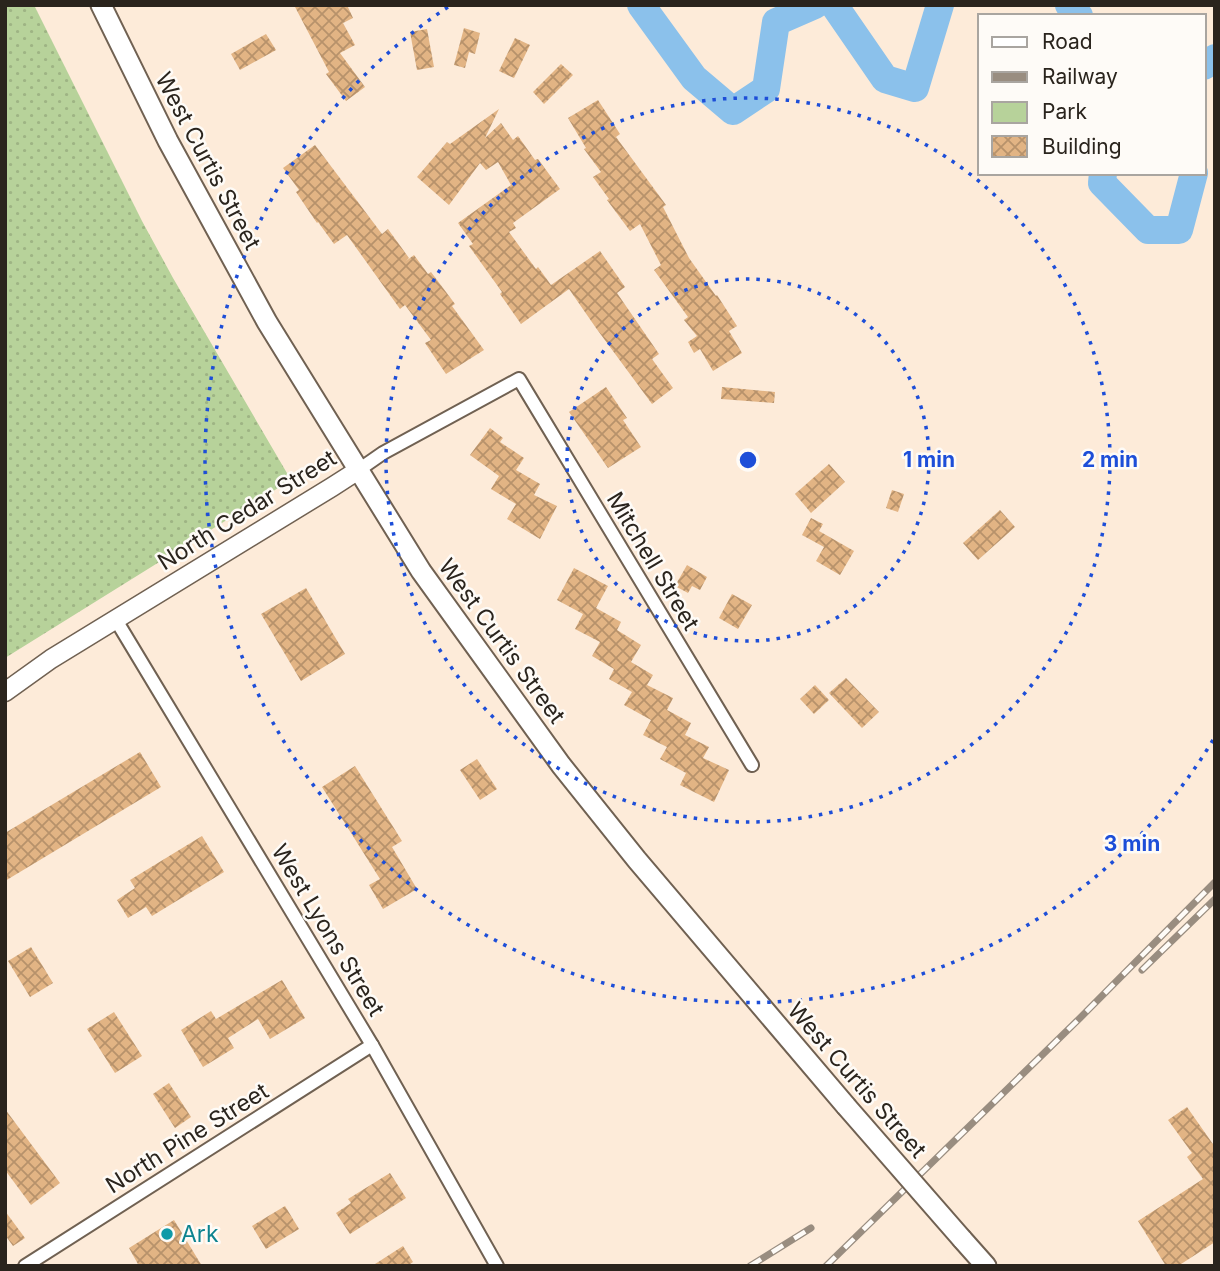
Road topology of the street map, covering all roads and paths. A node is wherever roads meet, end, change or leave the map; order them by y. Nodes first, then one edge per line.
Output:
1 (101, 5) edge
2 (519, 379) joint
3 (360, 469) junction
4 (116, 620) junction
5 (5, 692) edge
6 (752, 765) dead end
7 (372, 1045) junction
8 (25, 1266) edge
9 (498, 1266) edge
10 (986, 1266) edge

1 - 3 main road, West Curtis Street
2 - 3 street, North Cedar Street
2 - 6 street, Mitchell Street
3 - 4 street, North Cedar Street
3 - 10 main road, West Curtis Street, bridge
4 - 5 street, North Cedar Street
4 - 7 street, West Lyons Street
7 - 8 street, North Pine Street
7 - 9 street, West Lyons Street

